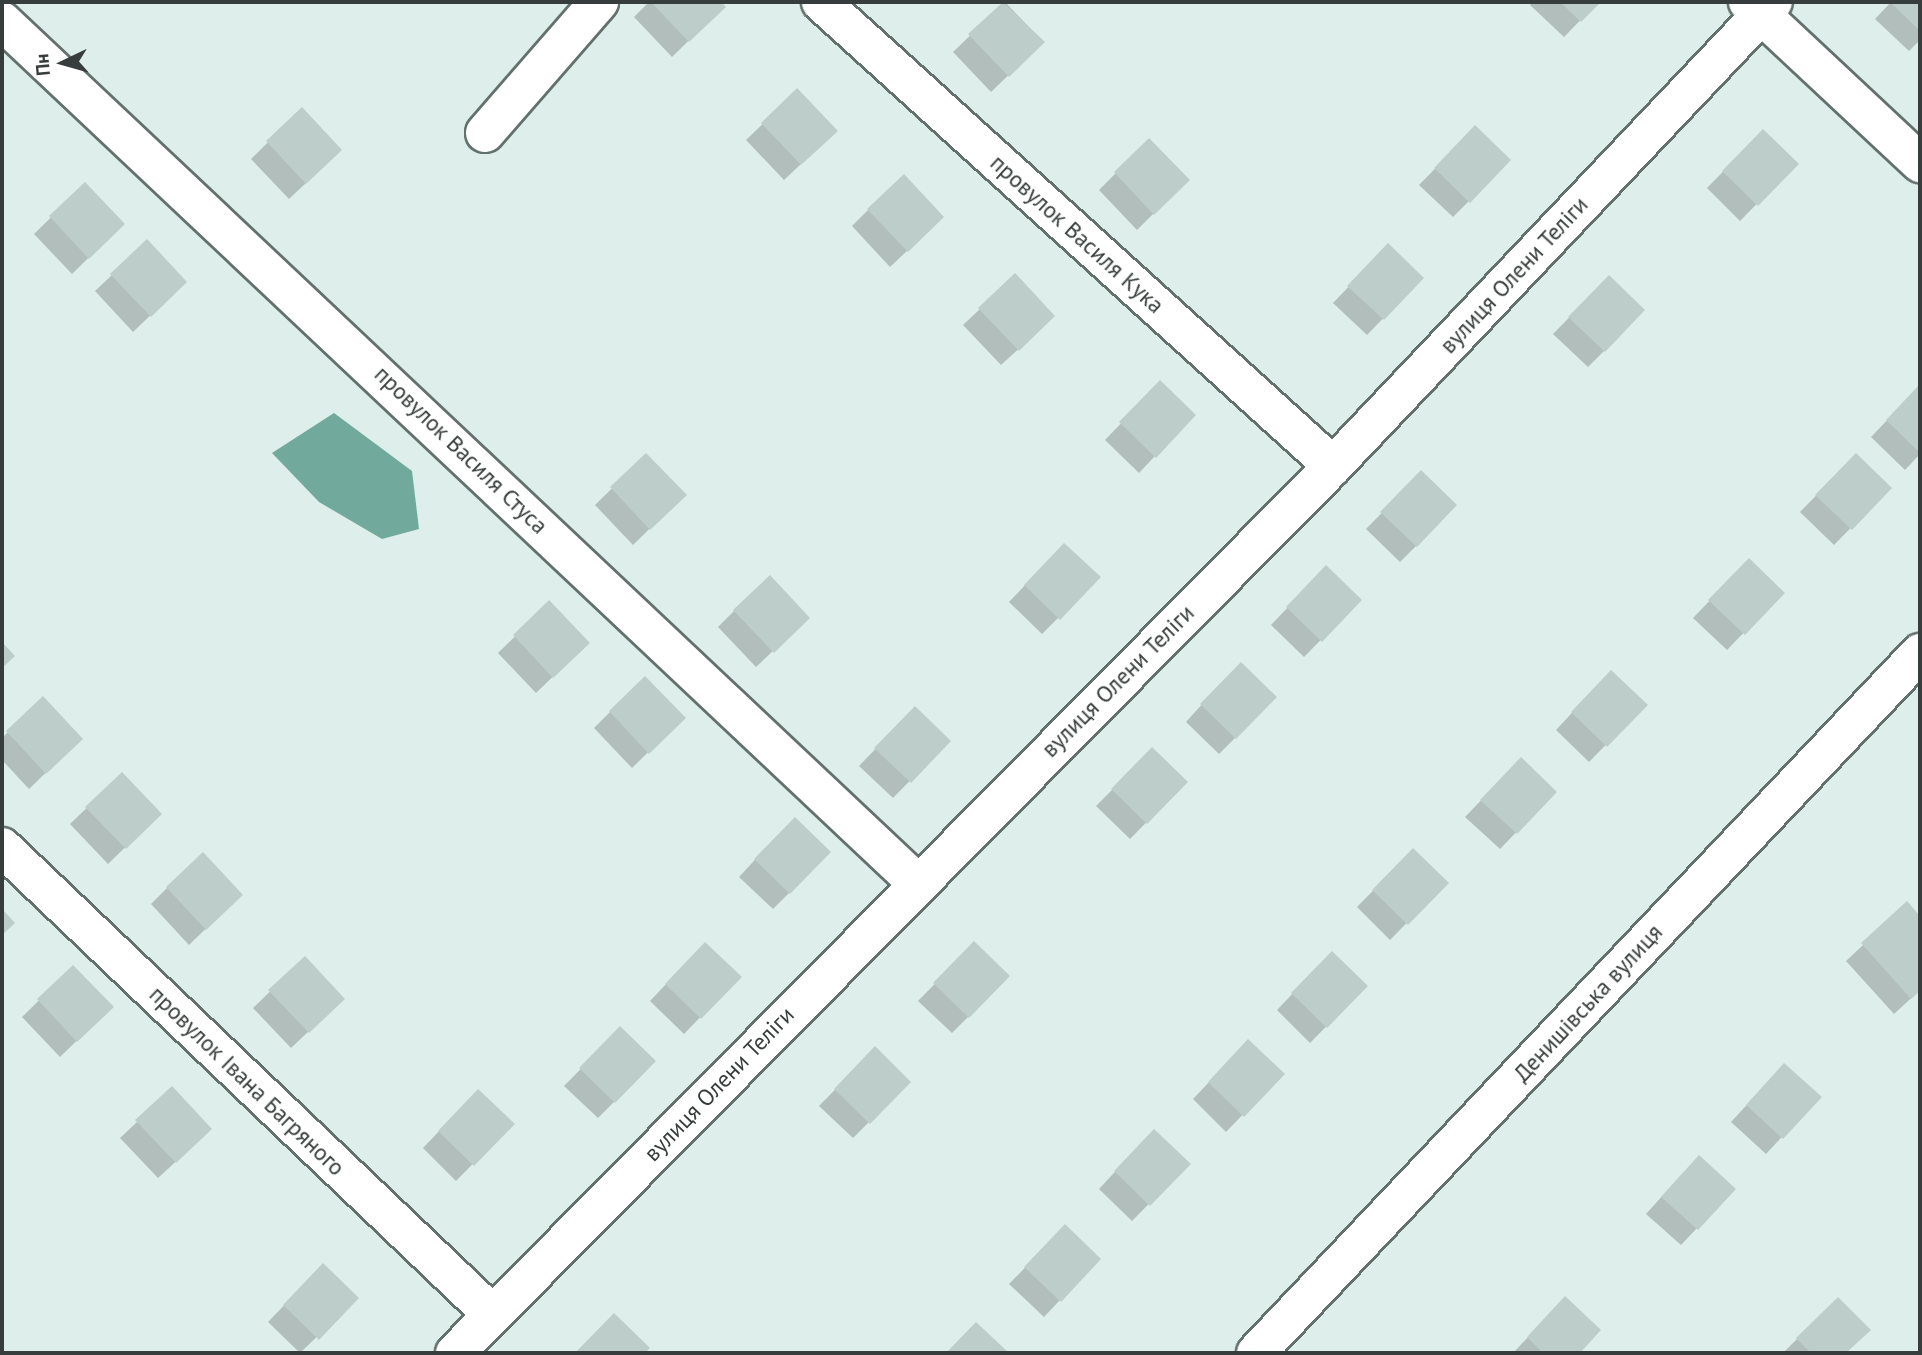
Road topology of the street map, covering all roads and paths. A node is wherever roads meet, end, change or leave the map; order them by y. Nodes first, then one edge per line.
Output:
1 (599, 2) edge
2 (821, 2) edge
3 (1761, 6) edge
4 (2, 21) edge
5 (485, 133) dead end
6 (1920, 163) edge
7 (1333, 466) junction
8 (1920, 653) edge
9 (2, 847) edge
10 (917, 883) junction
11 (493, 1315) junction
12 (455, 1353) edge
13 (1256, 1353) edge

1 - 5 street
2 - 7 street, провулок Василя Кука
3 - 6 street
3 - 7 street, вулиця Олени Теліги
4 - 10 street, провулок Василя Стуса
7 - 10 street, вулиця Олени Теліги
8 - 13 street, Денишівська вулиця
9 - 11 street, провулок Івана Багряного
10 - 11 street, вулиця Олени Теліги
11 - 12 street, вулиця Олени Теліги

